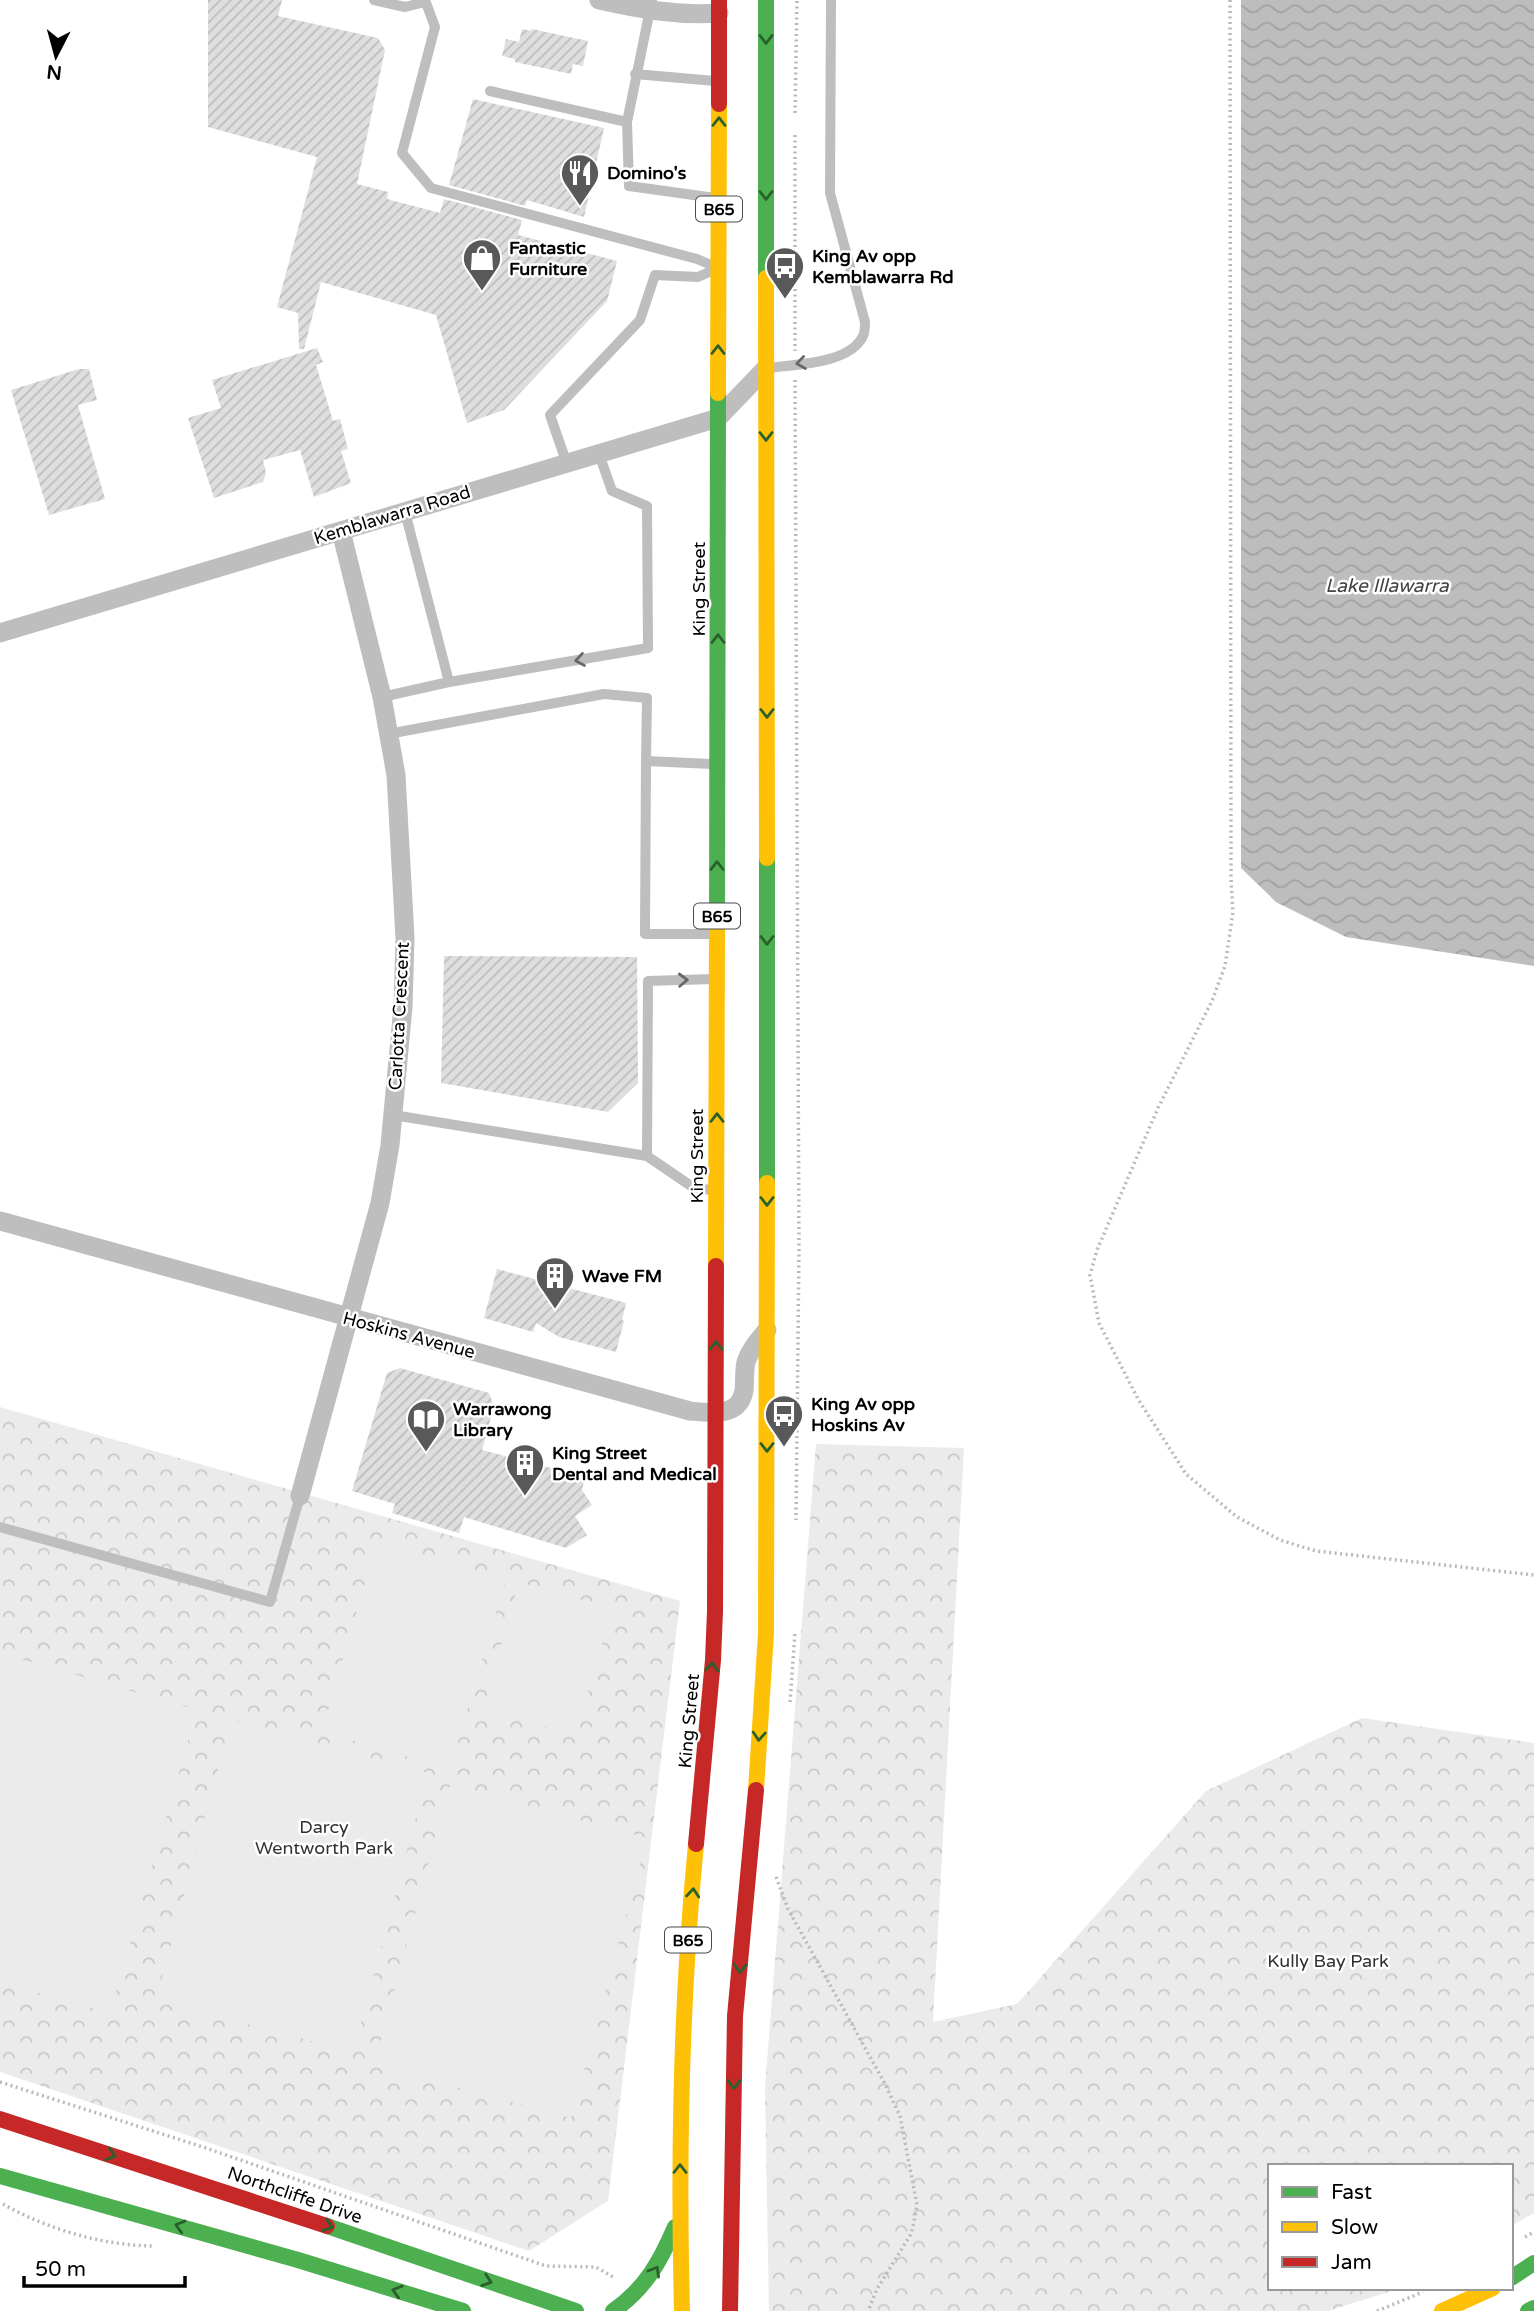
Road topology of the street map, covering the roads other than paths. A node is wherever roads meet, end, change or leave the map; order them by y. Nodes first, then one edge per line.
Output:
1 (374, 0) edge
2 (599, 0) edge
3 (766, 0) edge
4 (831, 0) edge
5 (425, 1) edge
6 (650, 6) edge
7 (719, 6) edge
8 (635, 74) junction
9 (719, 81) junction
10 (490, 91) dead end
11 (627, 122) junction
12 (719, 199) junction
13 (718, 268) junction
14 (766, 368) junction
15 (718, 418) junction
16 (600, 454) junction
17 (567, 464) junction
18 (405, 512) junction
19 (341, 531) junction
20 (0, 633) edge
21 (449, 682) junction
22 (382, 697) junction
23 (388, 734) junction
24 (646, 761) junction
25 (718, 764) junction
26 (717, 934) junction
27 (717, 979) junction
28 (393, 1115) junction
29 (647, 1156) junction
30 (716, 1190) junction
31 (0, 1221) edge
32 (350, 1319) junction
33 (767, 1330) junction
34 (716, 1414) junction
35 (300, 1496) joint
36 (0, 1527) edge
37 (0, 2119) edge
38 (11, 2140) dead end
39 (83, 2147) junction
40 (0, 2176) edge
41 (680, 2218) junction
42 (1534, 2263) edge
43 (1513, 2277) edge
44 (1489, 2290) edge
45 (1534, 2308) edge
46 (463, 2311) edge
47 (576, 2311) edge
48 (613, 2311) edge
49 (682, 2311) edge
50 (730, 2311) edge
51 (1442, 2311) edge
52 (1528, 2311) edge

1 - 5 lane
2 - 6 street
3 -> 14 main road, B65
4 -> 14 lane
5 - 13 lane
6 - 7 street
6 - 8 lane
7 - 9 main road, King Street / B65
8 - 9 lane
8 - 11 lane
12 -> 9 main road, King Street / B65
10 - 11 lane
11 - 12 lane
12 - 13 main road, King Street / B65
15 -> 13 main road, King Street / B65
13 - 17 lane
14 - 15 street, Kemblawarra Road
14 -> 33 main road, B65
15 - 16 street, Kemblawarra Road
25 -> 15 main road, King Street / B65
16 - 17 street, Kemblawarra Road
16 -> 21 lane
17 - 18 street, Kemblawarra Road
18 - 19 street, Kemblawarra Road
18 - 21 lane
19 - 20 street, Kemblawarra Road
19 - 22 street, Carlotta Crescent
21 - 22 lane
22 - 23 street, Carlotta Crescent
23 - 24 lane
23 - 28 street, Carlotta Crescent
24 - 25 lane
24 - 26 lane
26 -> 25 main road, King Street / B65
26 - 27 main road, King Street / B65
29 -> 27 lane
30 -> 27 main road, King Street / B65
28 - 29 lane
28 - 32 street, Carlotta Crescent
29 - 30 lane
34 -> 30 main road, King Street / B65
31 - 32 street, Hoskins Avenue
32 - 34 street, Hoskins Avenue
32 - 35 street, Carlotta Crescent
33 - 34 street
33 -> 50 main road, B65
41 -> 34 main road, King Street / B65
35 - 36 lane
37 - 39 main road, Northcliffe Drive
38 - 39 main road
39 -> 47 main road, Northcliffe Drive
46 -> 40 main road
48 -> 41 main road
41 - 49 main road, King Street / B65
42 - 43 main road
44 - 51 main road
45 - 52 main road

